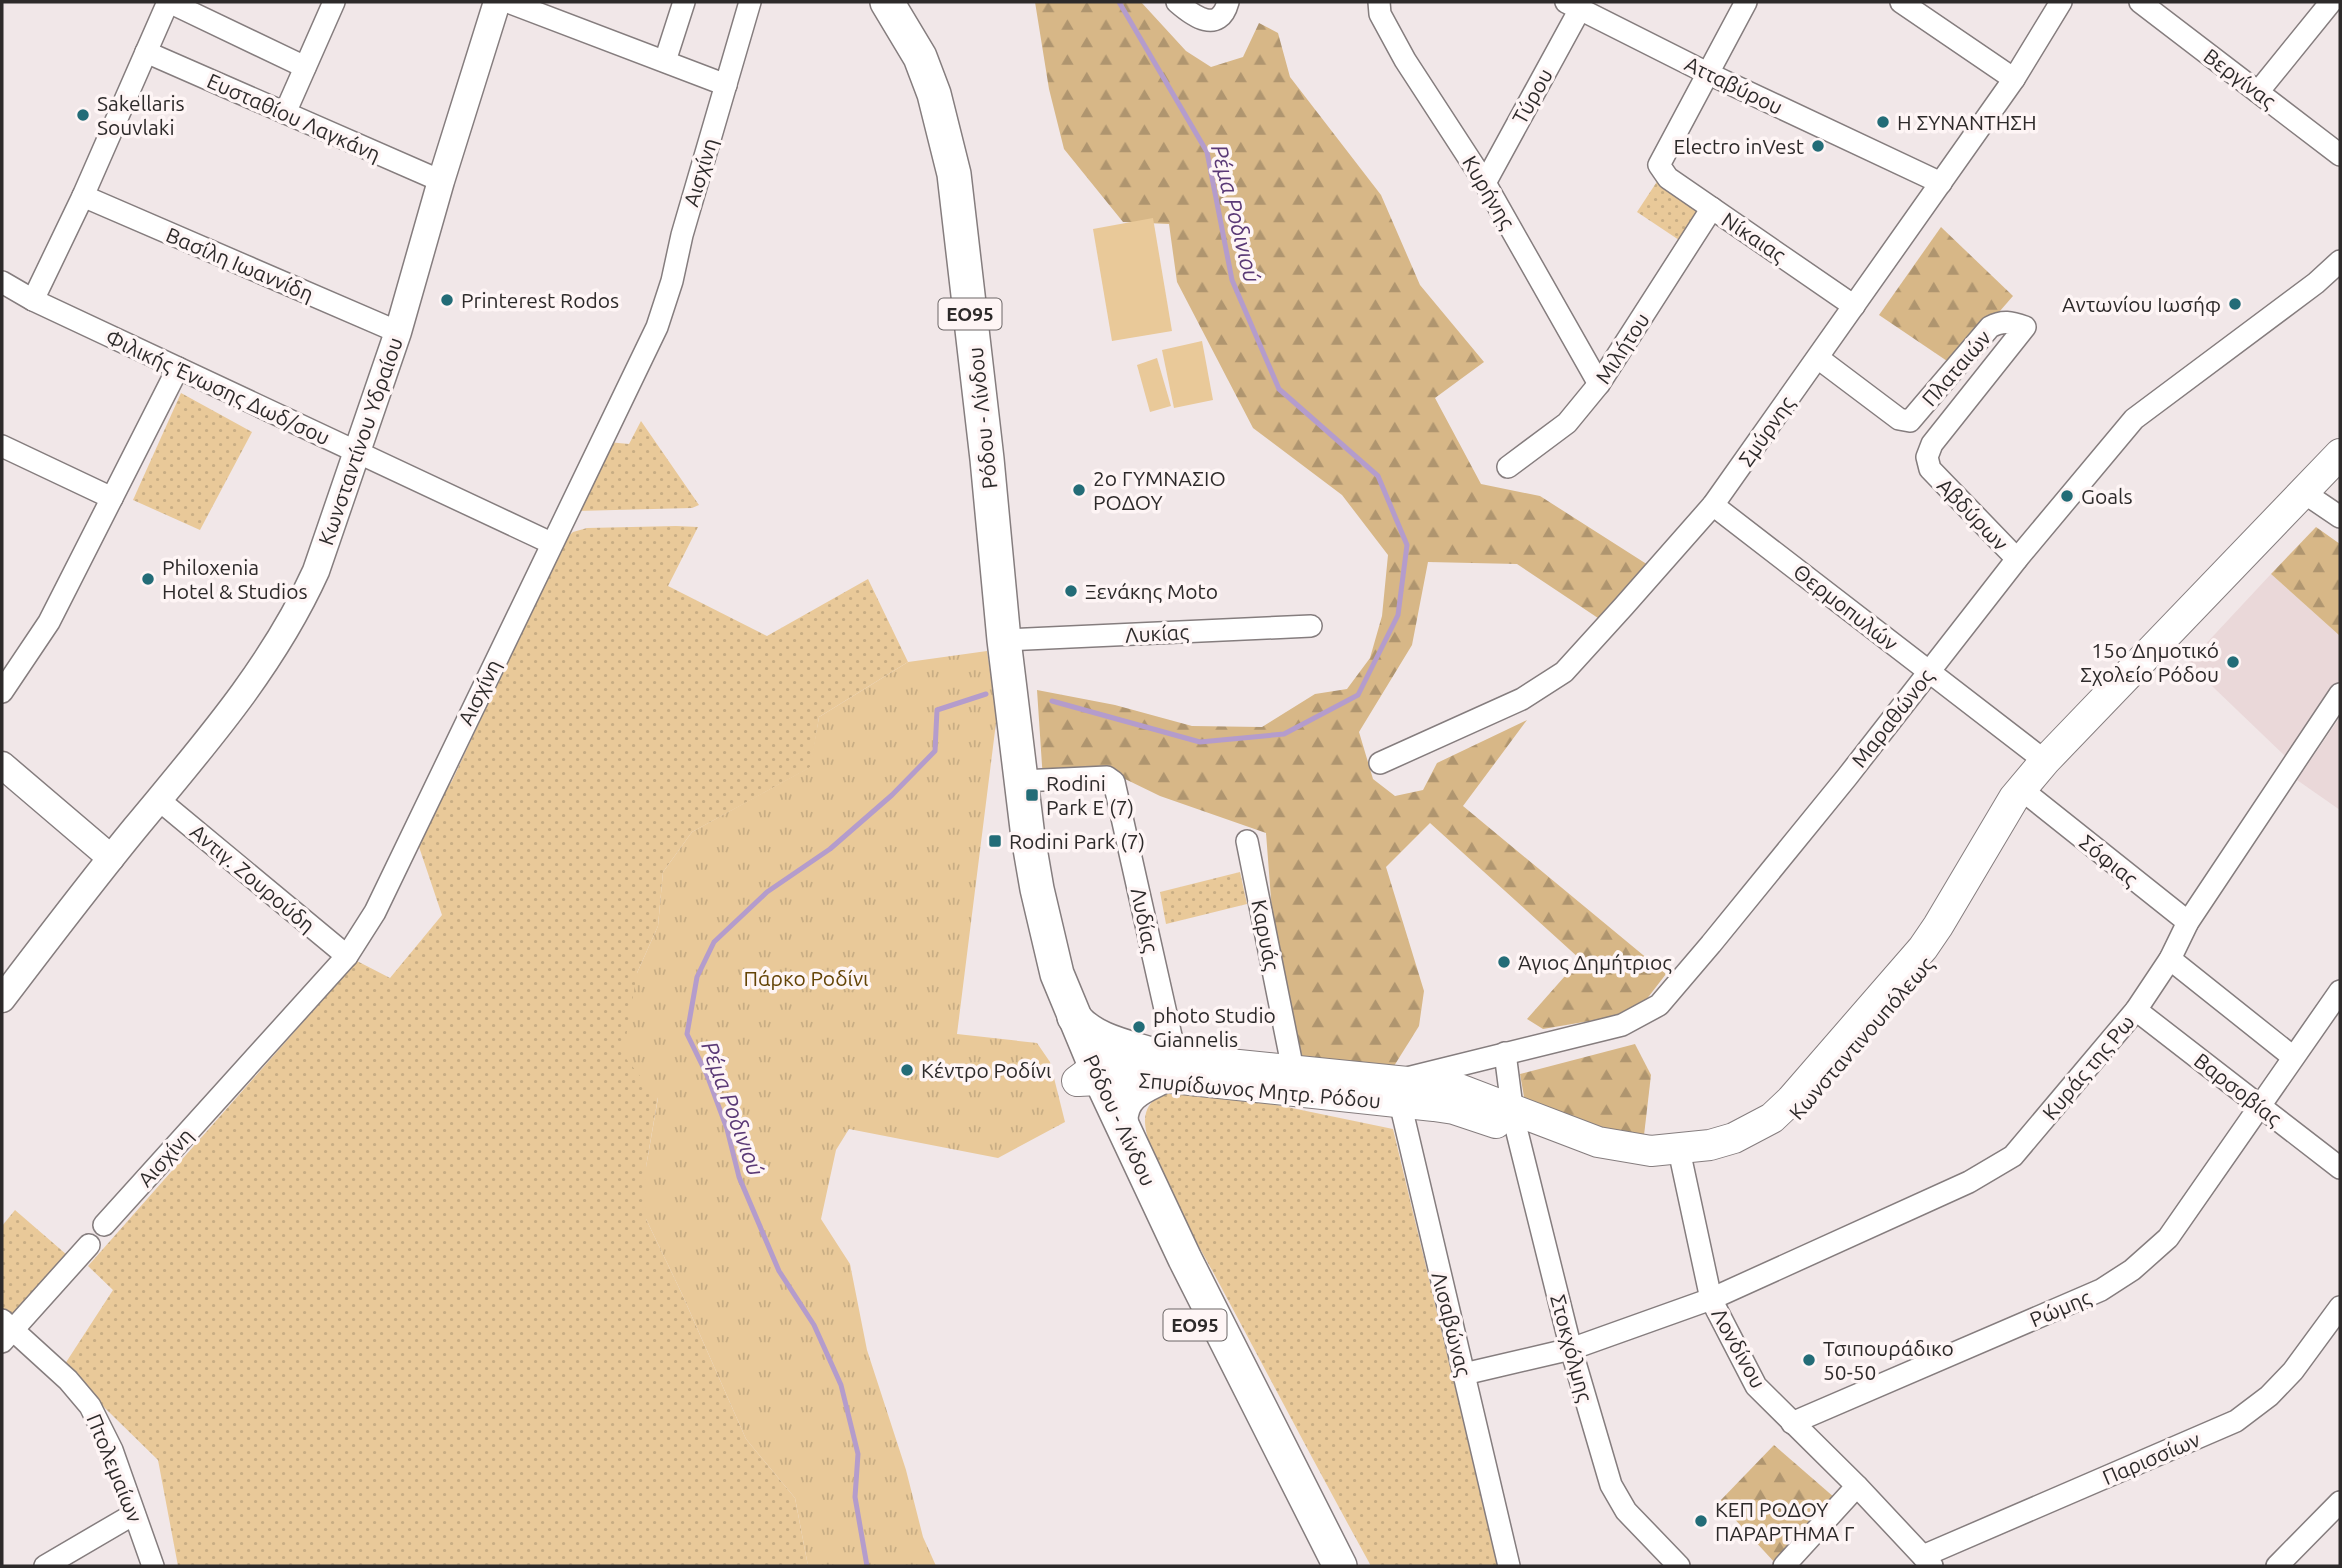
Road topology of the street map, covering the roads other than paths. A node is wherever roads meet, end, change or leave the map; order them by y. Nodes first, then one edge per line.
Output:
1 (169, 2) edge
2 (334, 2) edge
3 (497, 2) edge
4 (508, 2) edge
5 (684, 2) edge
6 (750, 2) edge
7 (887, 2) edge
8 (1177, 2) edge
9 (1379, 2) edge
10 (1746, 2) edge
11 (1901, 2) edge
12 (2061, 2) edge
13 (2140, 2) edge
14 (2331, 2) edge
15 (1573, 5) edge
16 (1223, 10) edge
17 (146, 52) junction
18 (665, 61) junction
19 (305, 67) junction
20 (1707, 73) junction
21 (2014, 79) junction
22 (726, 85) junction
23 (2258, 92) junction
24 (285, 113) junction
25 (2340, 155) edge
26 (442, 181) junction
27 (1485, 183) junction
28 (1941, 183) junction
29 (83, 196) junction
30 (1712, 208) junction
31 (2340, 261) edge
32 (2, 282) edge
33 (33, 300) junction
34 (1854, 306) junction
35 (398, 332) junction
36 (1818, 358) junction
37 (178, 368) junction
38 (1599, 384) junction
39 (2, 446) edge
40 (356, 452) junction
41 (2340, 454) edge
42 (1508, 467) dead end
43 (1930, 469) joint
44 (2303, 492) junction
45 (112, 498) junction
46 (1713, 505) junction
47 (2340, 517) edge
48 (551, 543) junction
49 (2017, 559) junction
50 (1311, 626) dead end
51 (1004, 640) junction
52 (1929, 671) junction
53 (2, 692) edge
54 (2340, 694) edge
55 (2045, 761) junction
56 (1380, 763) dead end
57 (2, 765) edge
58 (1021, 780) junction
59 (2, 782) edge
60 (2031, 797) junction
61 (159, 800) junction
62 (1247, 841) dead end
63 (107, 863) junction
64 (2188, 922) junction
65 (346, 956) junction
66 (2170, 959) junction
67 (2340, 991) edge
68 (2, 999) edge
69 (2136, 1010) junction
70 (1074, 1017) junction
71 (1505, 1053) junction
72 (2293, 1057) junction
73 (1166, 1064) junction
74 (1293, 1070) junction
75 (1091, 1076) junction
76 (1408, 1093) junction
77 (2259, 1105) junction
78 (1514, 1120) junction
79 (1121, 1121) junction
80 (1681, 1158) junction
81 (2340, 1168) edge
82 (104, 1225) dead end
83 (89, 1245) dead end
84 (1711, 1299) junction
85 (2340, 1307) edge
86 (5, 1330) edge
87 (1571, 1349) junction
88 (1464, 1374) junction
89 (1792, 1423) junction
90 (1857, 1486) junction
91 (2340, 1502) edge
92 (134, 1514) junction
93 (1928, 1561) edge
94 (44, 1566) edge
95 (153, 1566) edge
96 (1317, 1566) edge
97 (1340, 1566) edge
98 (1509, 1566) edge
99 (1679, 1566) edge
100 (1784, 1566) edge
101 (2277, 1566) edge

1 - 17 street
1 - 19 street
2 - 19 street
3 - 26 street, Κωνσταντίνου Υδραίου
4 - 18 street
5 - 18 street
6 - 22 street, Αισχίνη
7 - 51 main road, Ρόδου - Λίνδου / ΕΟ95
8 - 16 street
9 - 27 street, Κυρήνης
10 - 20 street
11 - 21 street
12 - 21 street, Σμύρνης
13 - 23 street, Βεργίνας
14 - 23 street
15 - 20 street, Ατταβύρου
15 - 27 street, Τύρου
17 - 24 street, Ευσταθίου Λαγκάνη
17 - 29 street
18 - 22 street
19 - 24 street
20 - 28 street, Ατταβύρου
20 - 30 street, Νίκαιας
21 - 28 street, Σμύρνης
22 - 48 street, Αισχίνη
23 - 25 street, Βεργίνας
24 - 26 street, Ευσταθίου Λαγκάνη
26 - 35 street, Κωνσταντίνου Υδραίου
27 - 38 street, Κυρήνης
28 - 34 street, Σμύρνης
29 - 33 street
29 - 35 street, Βασίλη Ιωαννίδη
30 - 34 street, Νίκαιας
30 - 38 street, Μιλήτου
31 - 49 street, Μαραθώνος
32 - 33 street, Φιλικής Ένωσης Δωδ/σου
33 - 37 street, Φιλικής Ένωσης Δωδ/σου
34 - 36 street, Σμύρνης
35 - 40 street, Κωνσταντίνου Υδραίου
36 - 43 street, Πλαταιών
36 - 46 street, Σμύρνης
37 - 40 street, Φιλικής Ένωσης Δωδ/σου
37 - 45 street
38 - 42 street, Μιλήτου
39 - 45 street
40 - 48 street, Φιλικής Ένωσης Δωδ/σου
40 - 61 street, Κωνσταντίνου Υδραίου
41 - 44 main road, Κωνσταντινουπόλεως
43 - 49 street, Αβδύρων
44 - 47 street
44 - 55 main road, Κωνσταντινουπόλεως
45 - 53 street
46 - 52 street, Θερμοπυλών
46 - 56 street, Σμύρνης
48 - 65 street, Αισχίνη
49 - 52 street, Μαραθώνος
50 - 51 street, Λυκίας
51 - 58 main road, Ρόδου - Λίνδου / ΕΟ95
51 - 75 main road, Ρόδου - Λίνδου / ΕΟ95
52 - 55 street, Θερμοπυλών
52 - 71 street, Μαραθώνος
54 - 64 street, Κυράς της Ρω
55 - 60 main road, Κωνσταντινουπόλεως
55 - 80 main road, Κωνσταντινουπόλεως
57 - 63 street
58 - 70 main road, Ρόδου - Λίνδου / ΕΟ95
58 - 73 street, Λυδίας
59 - 63 street
60 - 64 street, Σόφιας
60 - 80 main road, Κωνσταντινουπόλεως
61 - 63 street, Κωνσταντίνου Υδραίου
61 - 65 street, Αντιγ. Ζουρούδη
62 - 74 street, Καρυάς
63 - 68 street, Κωνσταντίνου Υδραίου
64 - 66 street, Κυράς της Ρω
65 - 82 street, Αισχίνη
66 - 69 street, Κυράς της Ρω
66 - 72 street
67 - 72 street, Ρώμης
69 - 77 street, Βαρσοβίας
69 - 84 street, Κυράς της Ρω
70 - 73 main road
70 - 75 main road, Ρόδου - Λίνδου / ΕΟ95
71 - 76 street, Μαραθώνος
71 - 78 street, Στοκχόλμης
72 - 77 street, Ρώμης
73 - 74 main road, Σπυρίδωνος Μητρ. Ρόδου
73 - 75 main road, Σπυρίδωνος Μητρ. Ρόδου
73 - 76 main road, Σπυρίδωνος Μητρ. Ρόδου
73 - 79 main road
74 - 76 main road, Σπυρίδωνος Μητρ. Ρόδου
75 - 79 main road, Ρόδου - Λίνδου / ΕΟ95
75 - 96 main road, Ρόδου - Λίνδου / ΕΟ95
76 - 78 main road, Κωνσταντινουπόλεως
76 - 88 street, Λισαβώνας
77 - 81 street, Βαρσοβίας
77 - 89 street, Ρώμης
78 - 80 main road, Κωνσταντινουπόλεως
78 - 87 street, Στοκχόλμης
79 - 97 main road, Ρόδου - Λίνδου / ΕΟ95
80 - 84 street, Λονδίνου
83 - 86 street
84 - 87 street, Κυράς της Ρω
84 - 89 street, Λονδίνου
85 - 93 street, Παρισσίων
86 - 92 street, Πτολεμαίων
87 - 88 street, Κυράς της Ρω
87 - 99 street, Στοκχόλμης
88 - 98 street, Λισαβώνας
89 - 90 street, Λονδίνου
90 - 93 street, Λονδίνου
90 - 100 street
91 - 101 street
92 - 94 street
92 - 95 street, Πτολεμαίων

